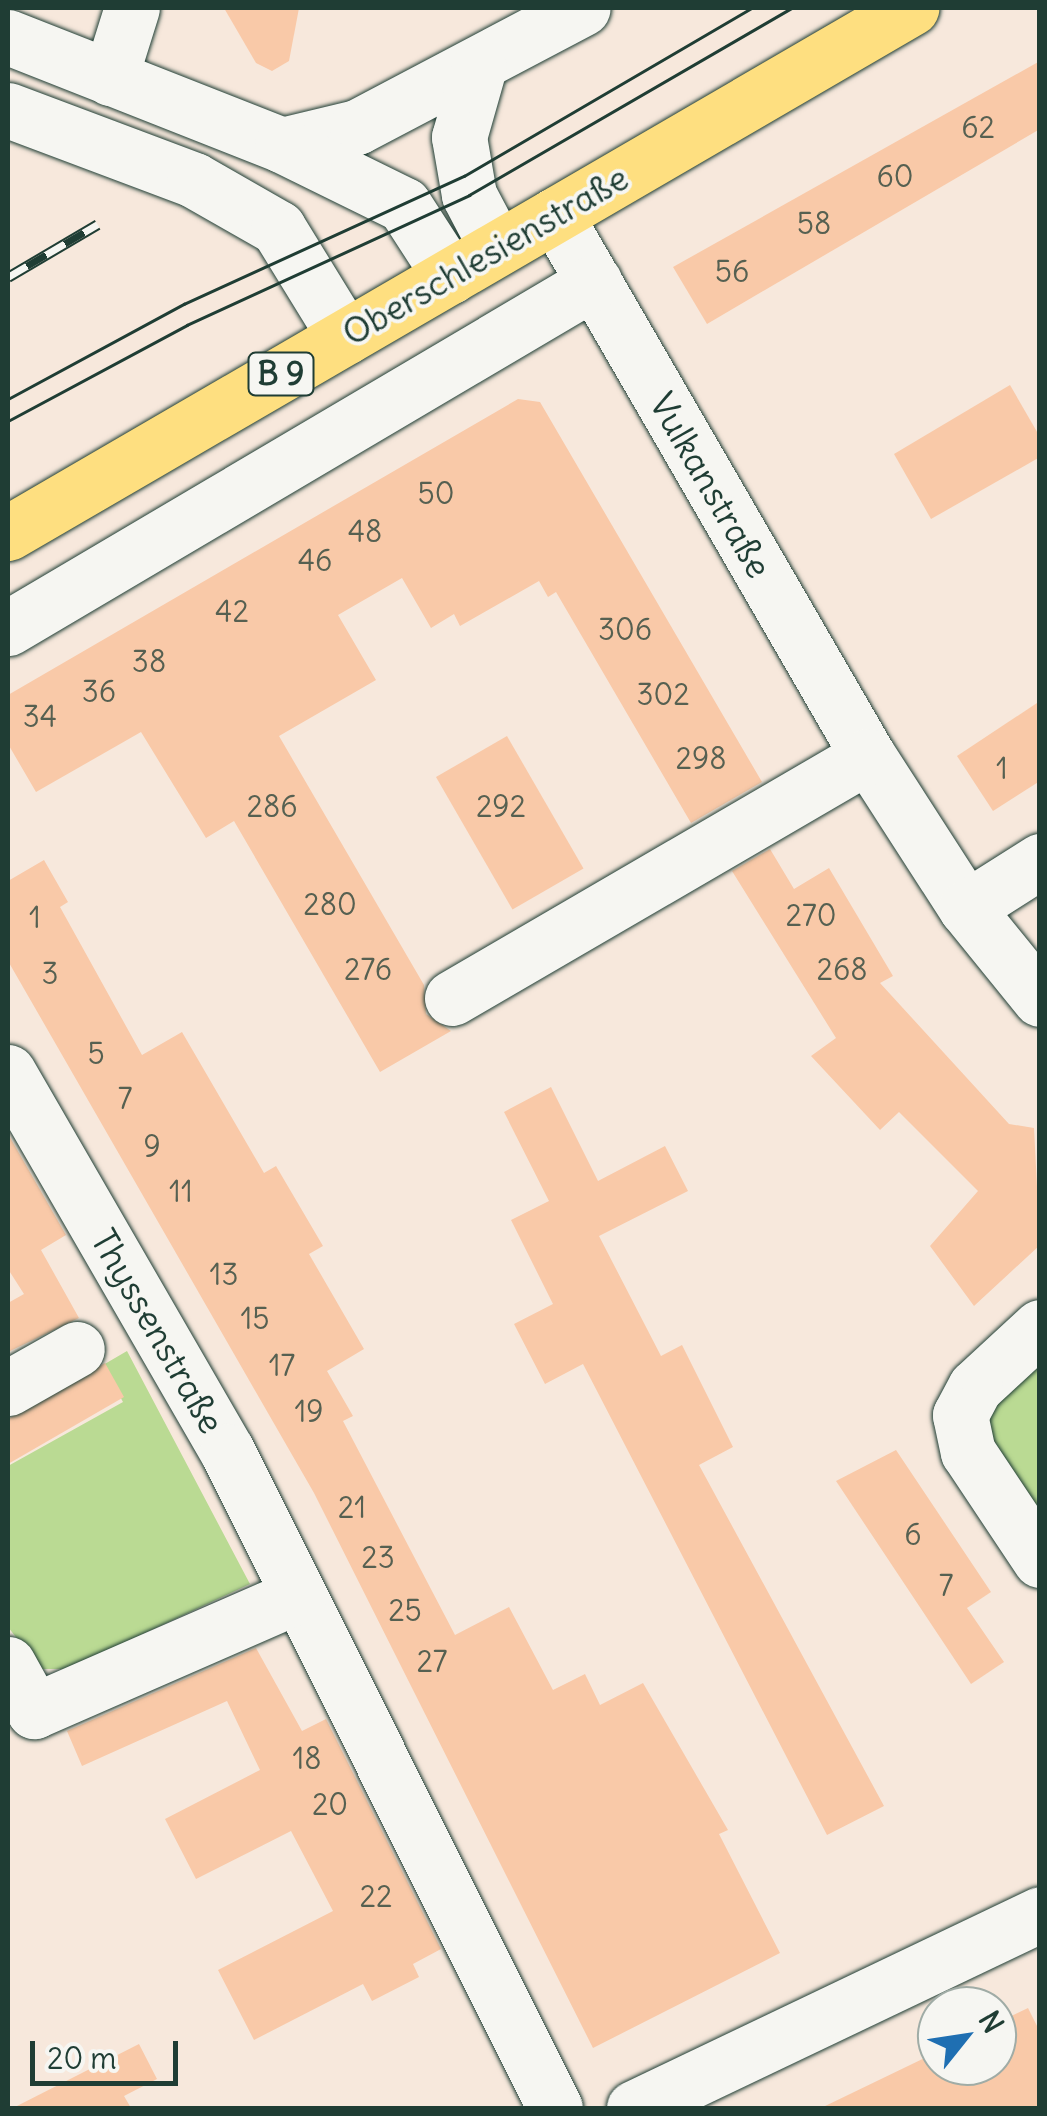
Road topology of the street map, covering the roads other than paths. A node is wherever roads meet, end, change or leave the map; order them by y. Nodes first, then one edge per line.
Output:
1 (132, 8) edge
2 (583, 8) edge
3 (911, 8) edge
4 (8, 37) edge
5 (479, 67) junction
6 (110, 78) junction
7 (8, 110) edge
8 (282, 145) junction
9 (555, 214) junction
10 (497, 248) junction
11 (450, 276) junction
12 (594, 282) junction
13 (345, 337) junction
14 (8, 533) edge
15 (8, 628) edge
16 (868, 756) junction
17 (1040, 861) edge
18 (966, 908) junction
19 (452, 998) dead end
20 (1040, 1000) edge
21 (8, 1072) edge
22 (1040, 1327) edge
23 (77, 1349) dead end
24 (8, 1388) edge
25 (1040, 1560) edge
26 (299, 1595) junction
27 (8, 1664) edge
28 (1040, 1914) edge
29 (555, 2108) edge
30 (634, 2108) edge

1 - 6 street
2 - 5 street
3 - 9 main road, Oberschlesienstraße / B 9
4 - 6 street
5 - 8 street
5 - 10 street
6 - 8 street
7 - 13 street
8 - 11 street
9 - 10 main road, Oberschlesienstraße / B 9
9 - 12 street, Vulkanstraße
10 - 11 main road, Oberschlesienstraße / B 9
11 - 13 main road, Oberschlesienstraße / B 9
12 - 15 street
12 - 16 street, Vulkanstraße
13 - 14 main road, Oberschlesienstraße / B 9
16 - 18 street, Vulkanstraße
16 - 19 street
17 - 18 street
18 - 20 street, Vulkanstraße
21 - 26 street, Thyssenstraße
22 - 25 street
23 - 24 street
26 - 27 street
26 - 29 street, Thyssenstraße
28 - 30 street

